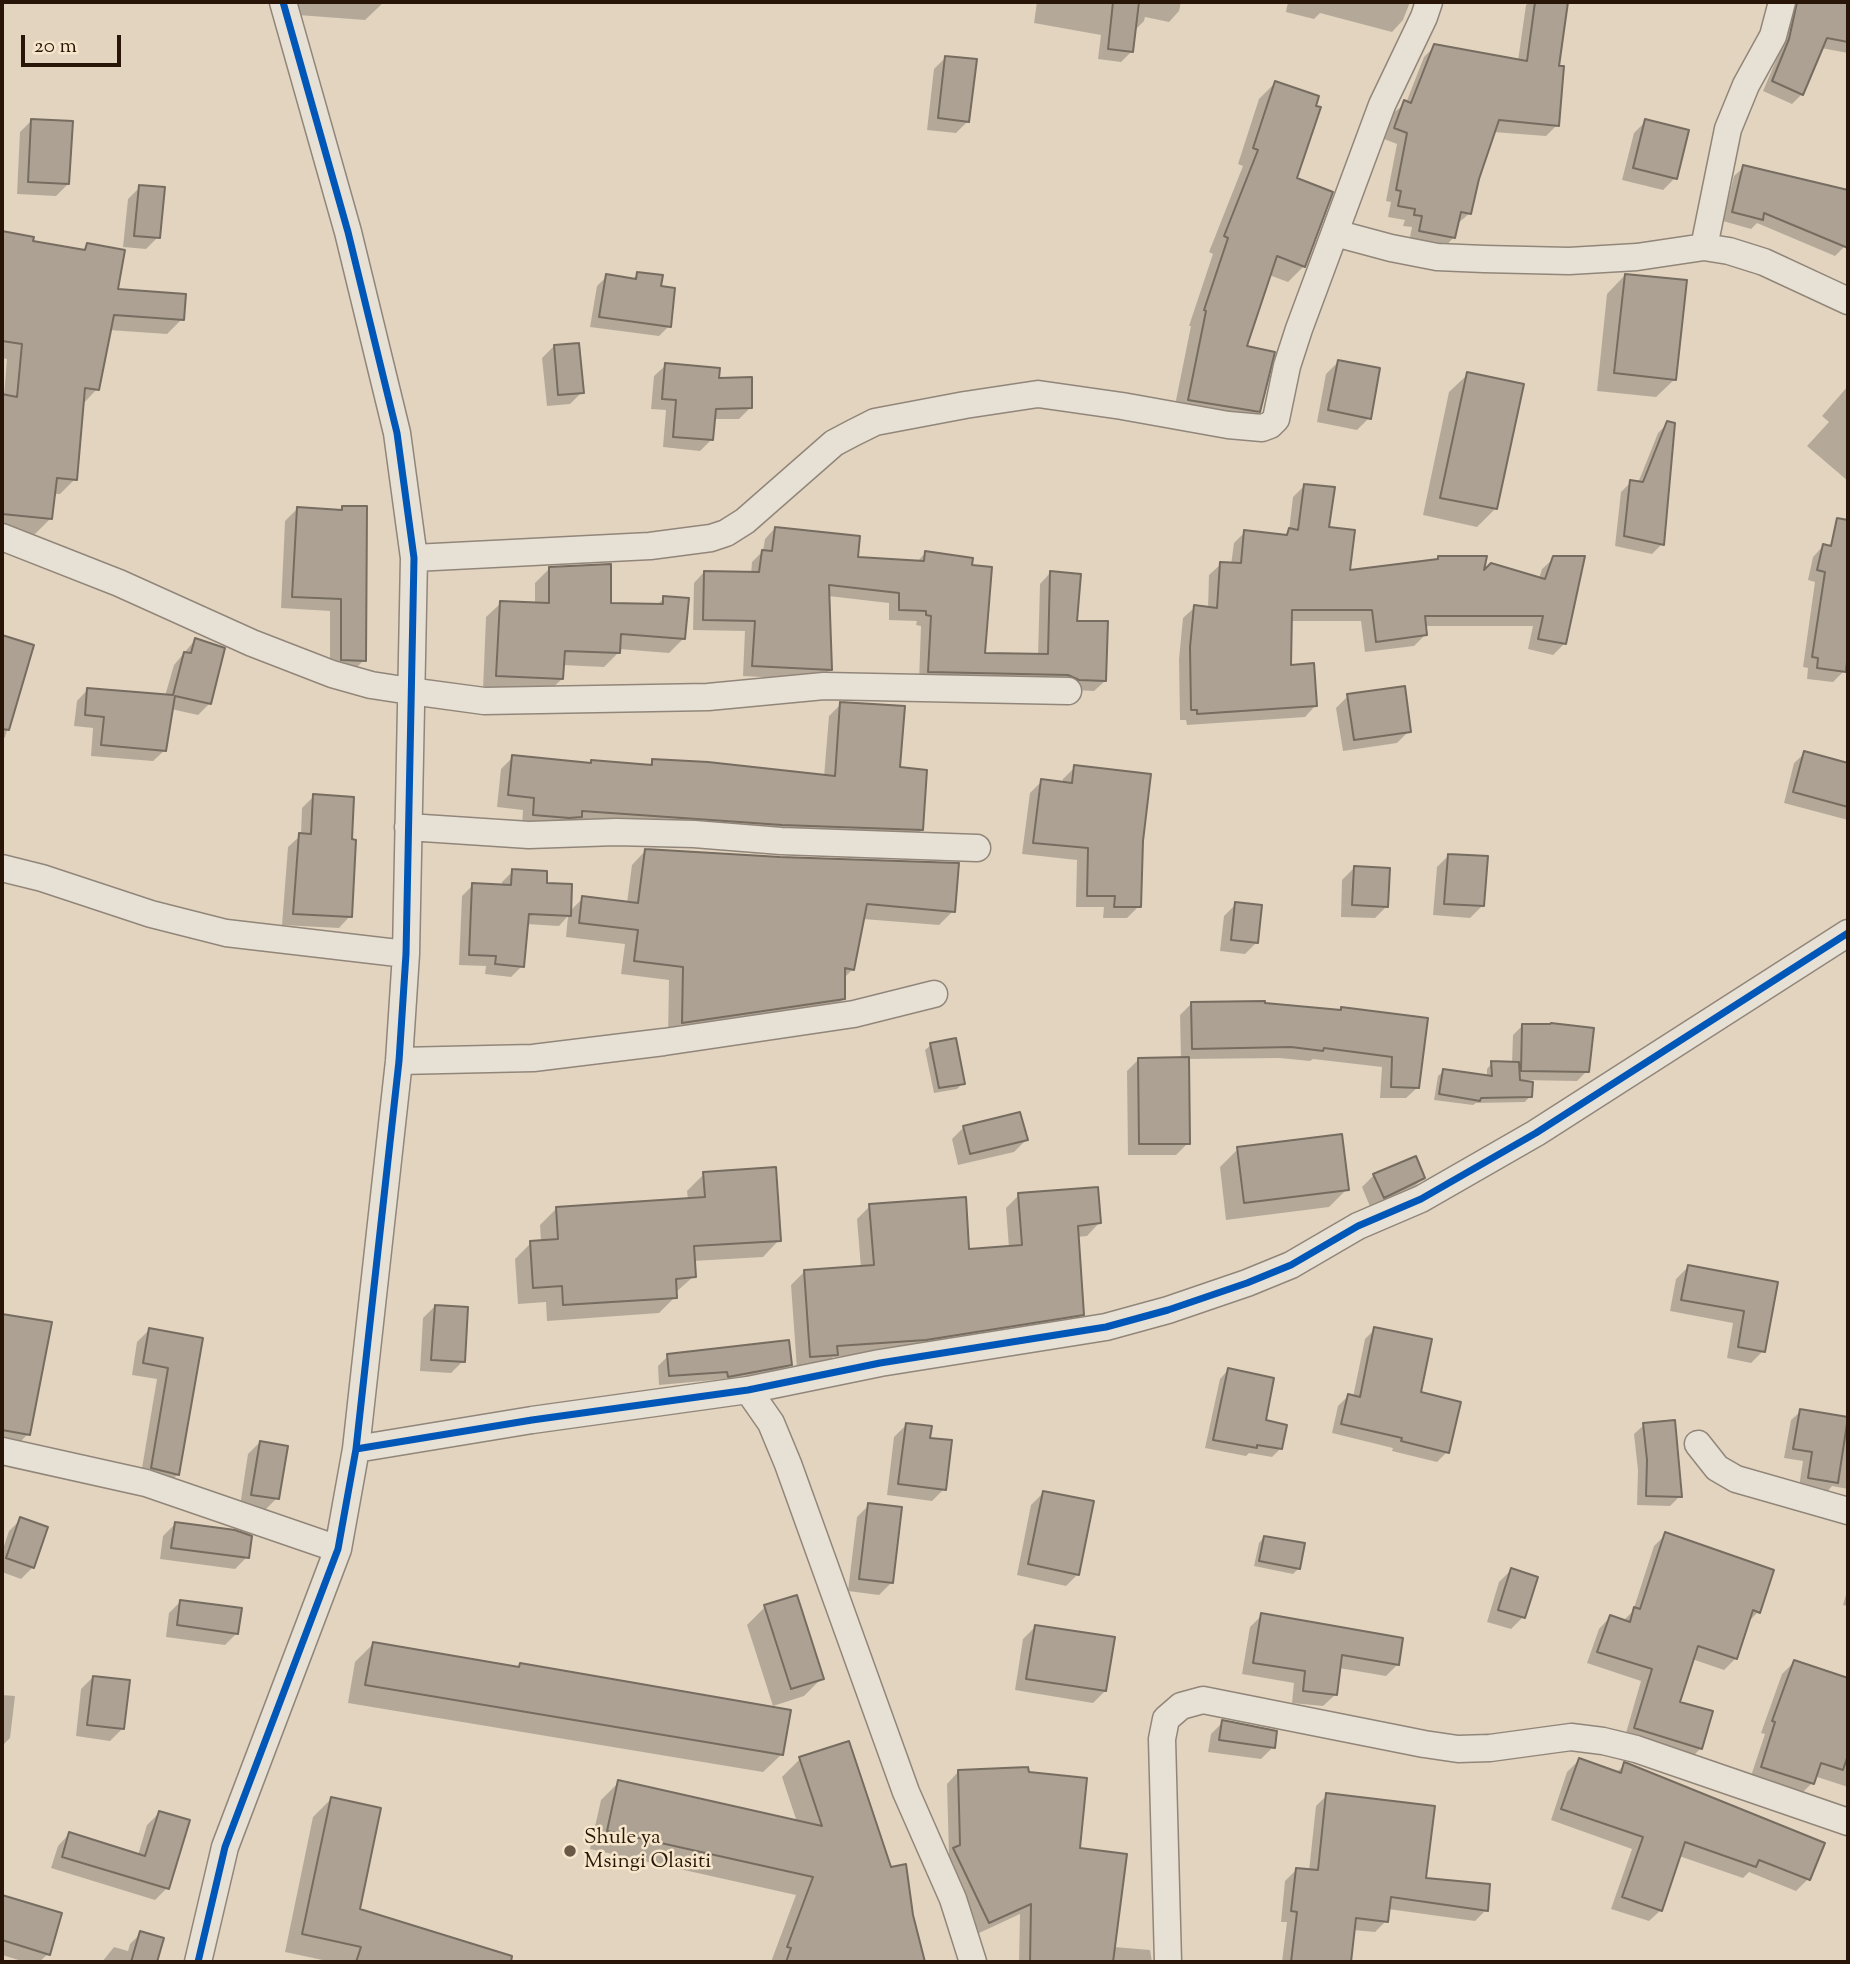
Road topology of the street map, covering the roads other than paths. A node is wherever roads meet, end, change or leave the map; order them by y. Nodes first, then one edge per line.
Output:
1 (283, 2) edge
2 (1429, 2) edge
3 (1782, 2) edge
4 (1335, 233) junction
5 (1704, 247) junction
6 (1848, 300) edge
7 (2, 537) edge
8 (414, 558) junction
9 (411, 691) junction
10 (1068, 691) dead end
11 (408, 827) junction
12 (977, 848) dead end
13 (2, 868) edge
14 (1848, 933) edge
15 (406, 954) junction
16 (934, 993) dead end
17 (399, 1061) junction
18 (747, 1390) junction
19 (1698, 1444) dead end
20 (356, 1449) junction
21 (2, 1451) edge
22 (1848, 1511) edge
23 (338, 1549) junction
24 (1848, 1822) edge
25 (198, 1962) edge
26 (972, 1962) edge
27 (1168, 1962) edge

1 - 8 street
2 - 4 street
3 - 5 street
4 - 5 street
4 - 8 street
5 - 6 street
7 - 9 street
8 - 9 street
9 - 10 street
9 - 11 street
11 - 12 street
11 - 15 street
13 - 15 street
14 - 18 street
15 - 17 street
16 - 17 street
17 - 20 street
18 - 20 street
18 - 26 street
19 - 22 street
20 - 23 street
21 - 23 street
23 - 25 street
24 - 27 street

